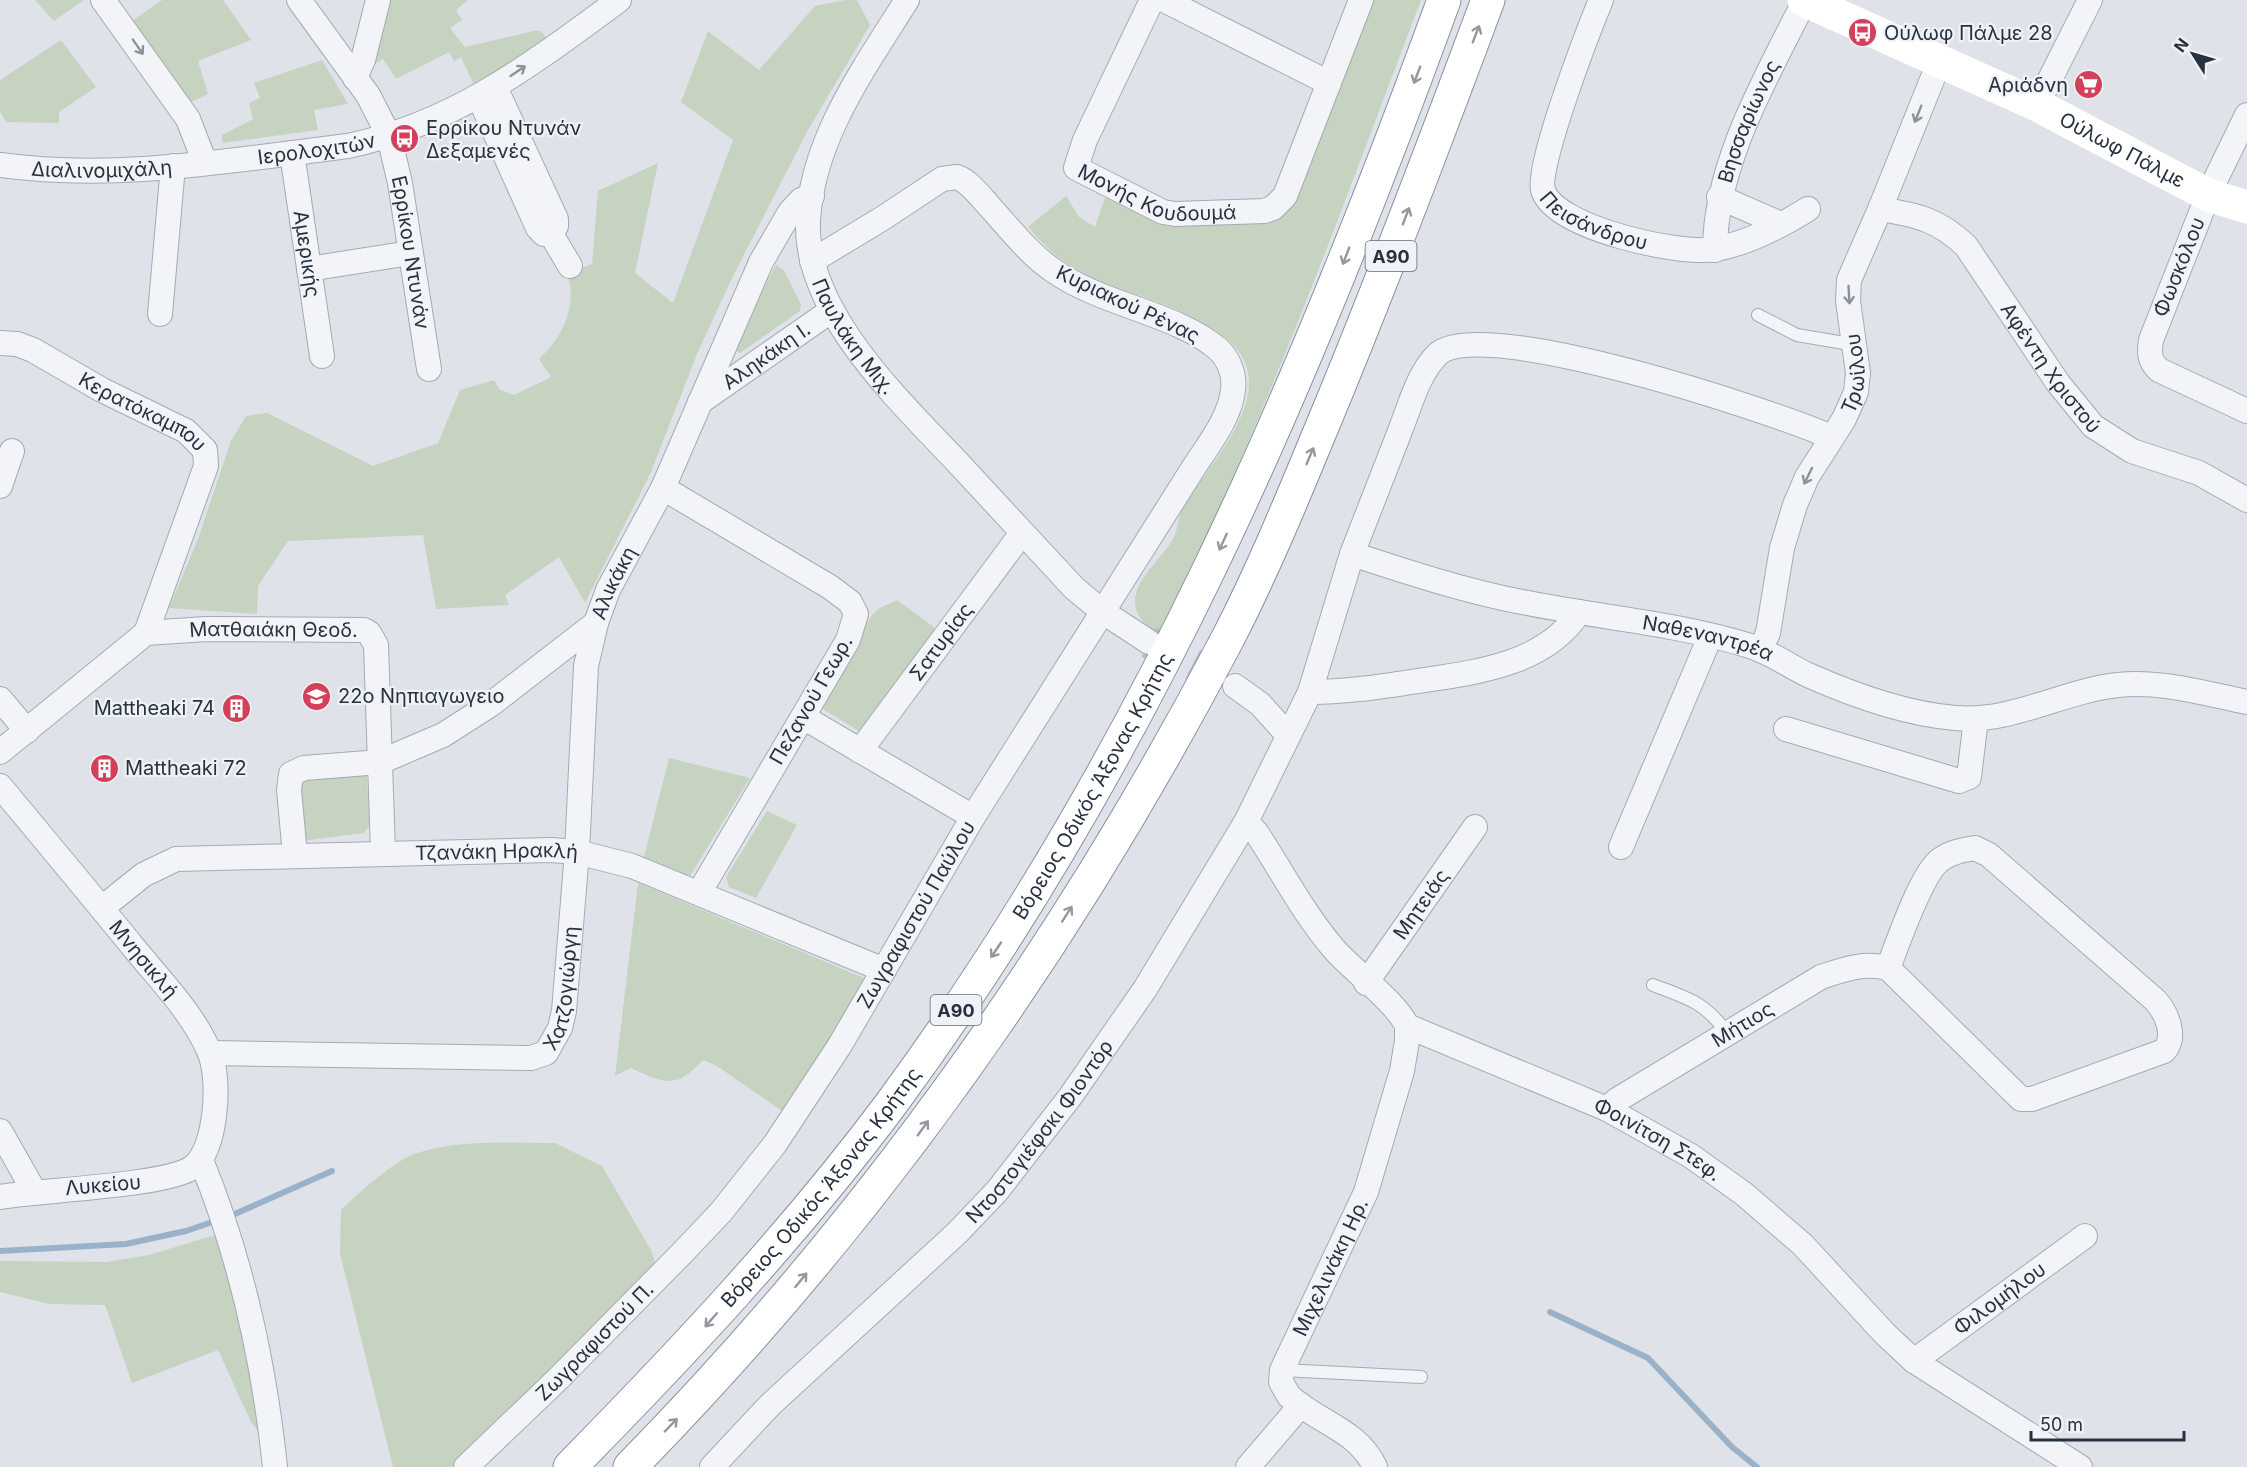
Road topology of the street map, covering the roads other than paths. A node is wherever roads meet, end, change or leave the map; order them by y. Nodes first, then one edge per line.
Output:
1 (103, 0) edge
2 (299, 0) edge
3 (378, 0) edge
4 (619, 0) edge
5 (907, 0) edge
6 (1152, 0) edge
7 (1164, 0) edge
8 (1361, 0) edge
9 (1444, 0) edge
10 (1488, 0) edge
11 (1601, 0) edge
12 (1804, 0) edge
13 (2090, 0) edge
14 (1940, 60) junction
15 (355, 78) junction
16 (1329, 83) junction
17 (487, 92) junction
18 (2037, 105) junction
19 (2247, 115) edge
20 (389, 136) junction
21 (292, 153) junction
22 (205, 163) junction
23 (0, 165) edge
24 (174, 166) junction
25 (2208, 195) junction
26 (812, 196) junction
27 (1719, 197) junction
28 (2247, 207) edge
29 (1808, 209) dead end
30 (1880, 209) junction
31 (1781, 224) junction
32 (1714, 250) junction
33 (410, 253) junction
34 (812, 261) junction
35 (570, 266) dead end
36 (309, 269) junction
37 (832, 310) junction
38 (160, 314) dead end
39 (1758, 315) dead end
40 (0, 343) edge
41 (1856, 345) junction
42 (322, 356) dead end
43 (429, 369) dead end
44 (1233, 379) joint
45 (700, 402) junction
46 (2247, 411) edge
47 (1831, 437) junction
48 (12, 451) dead end
49 (0, 486) edge
50 (663, 488) junction
51 (2247, 500) edge
52 (1022, 533) junction
53 (1352, 554) junction
54 (1103, 612) junction
55 (1579, 612) junction
56 (596, 623) junction
57 (146, 633) junction
58 (1710, 637) junction
59 (1149, 642) tunnel mouth
60 (1760, 650) junction
61 (1235, 686) tunnel mouth
62 (1310, 692) junction
63 (0, 699) edge
64 (2247, 702) edge
65 (803, 717) junction
66 (1976, 719) junction
67 (1786, 729) dead end
68 (27, 731) junction
69 (1288, 735) junction
70 (860, 751) junction
71 (0, 752) edge
72 (380, 762) junction
73 (0, 786) edge
74 (973, 818) junction
75 (1246, 822) junction
76 (1475, 827) dead end
77 (1621, 847) dead end
78 (384, 852) junction
79 (577, 852) junction
80 (295, 855) junction
81 (699, 893) junction
82 (102, 908) junction
83 (1888, 968) junction
84 (884, 970) junction
85 (1366, 982) junction
86 (1653, 985) dead end
87 (1407, 1026) junction
88 (1727, 1033) junction
89 (210, 1053) junction
90 (1607, 1109) junction
91 (0, 1131) edge
92 (201, 1160) junction
93 (34, 1191) junction
94 (0, 1197) edge
95 (721, 1212) joint
96 (2085, 1236) dead end
97 (1914, 1361) junction
98 (1282, 1370) junction
99 (1421, 1377) dead end
100 (1301, 1405) junction
101 (737, 1456) edge
102 (275, 1467) edge
103 (466, 1467) edge
104 (570, 1467) edge
105 (630, 1467) edge
106 (712, 1467) edge
107 (1248, 1467) edge
108 (1375, 1467) edge
109 (2080, 1467) edge

1 -> 22 street
2 - 15 street, Ερρίκου Ντυνάν
3 - 15 street
17 -> 4 street, Ιερολοχιτών
5 - 26 street, Παυλάκη Μιχ.
6 - 16 street, Μονής Κουδουμά
7 - 16 street
8 - 16 street
9 -> 104 main road, Βόρειος Οδικός Άξονας Κρήτης / Α90
105 -> 10 main road, Βόρειος Οδικός Άξονας Κρήτης / Α90
11 - 32 street, Πεισάνδρου
12 - 14 main road, Ούλωφ Πάλμε
12 - 27 street, Βησσαρίωνος
13 - 18 street
14 - 18 main road, Ούλωφ Πάλμε
14 -> 30 street, Τρωίλου
15 - 20 street, Ερρίκου Ντυνάν
17 - 20 street, Ιερολοχιτών
17 - 35 street
18 - 25 main road, Ούλωφ Πάλμε
19 - 25 street, Φωσκόλου
20 - 21 street, Ιερολοχιτών
20 - 33 street, Ερρίκου Ντυνάν
21 - 22 street, Ιερολοχιτών
21 - 36 street, Αμερικής
22 - 24 street, Διαλινομιχάλη
23 - 24 street, Διαλινομιχάλη
24 - 38 street
25 - 28 main road, Ούλωφ Πάλμε
25 - 46 street, Φωσκόλου
26 - 34 street, Παυλάκη Μιχ.
26 - 45 street, Αλικάκη
27 - 31 street
27 - 32 street, Βησσαρίωνος
29 - 31 street, Πεισάνδρου
30 -> 41 street, Τρωίλου
30 - 51 street, Αφέντη Χριστού
31 - 32 street, Πεισάνδρου
33 - 36 street
33 - 43 street, Ερρίκου Ντυνάν
34 - 37 street, Παυλάκη Μιχ.
34 - 44 street, Κυριακού Ρένας
36 - 42 street, Αμερικής
37 - 45 street, Αληκάκη Ι.
37 - 52 street, Παυλάκη Μιχ.
39 - 41 lane
40 - 57 street, Κερατόκαμπου
41 - 47 street, Τρωίλου
44 - 54 street, Ζωγραφιστού Παύλου
45 - 50 street, Αλικάκη
47 - 53 street
47 -> 60 street, Τρωίλου
48 - 49 street
50 - 56 street, Αλικάκη
50 - 65 street, Πεζανού Γεωρ.
52 - 54 street, Παυλάκη Μιχ.
52 - 70 street, Σατυρίας
53 - 55 street, Ναθεναντρέα
53 - 62 street
54 - 59 street, Παυλάκη Μιχ.
54 - 74 street, Ζωγραφιστού Παύλου
55 - 58 street, Ναθεναντρέα
55 - 62 street
56 - 72 street, Αλικάκη
56 - 79 street, Χατζογιώργη
57 - 68 street
57 - 72 street, Ματθαιάκη Θεοδ.
58 - 60 street, Ναθεναντρέα
58 - 77 street
60 - 66 street, Ναθεναντρέα
61 - 69 street
62 - 69 street
63 - 68 street
64 - 66 street, Ναθεναντρέα
65 - 70 street
65 - 81 street, Πεζανού Γεωρ.
66 - 67 street
68 - 71 street
69 - 75 street, Ντοστογιέφσκι Φιοντόρ
70 - 74 street
72 - 78 street, Ματθαιάκη Θεοδ.
72 - 80 street, Αλικάκη
73 - 82 street, Μνησικλή
74 - 84 street, Ζωγραφιστού Παύλου
75 - 85 street
75 - 101 street, Ντοστογιέφσκι Φιοντόρ
76 - 85 street, Μητειάς
78 - 79 street, Τζανάκη Ηρακλή
78 - 80 street, Τζανάκη Ηρακλή
79 - 81 street, Τζανάκη Ηρακλή
79 - 89 street, Χατζογιώργη
80 - 82 street, Τζανάκη Ηρακλή
81 - 84 street, Τζανάκη Ηρακλή
82 - 89 street, Μνησικλή
83 - 83 street
83 - 88 street, Μήτιος
84 - 95 street, Ζωγραφιστού Παύλου
85 - 87 street
86 - 88 lane
87 - 90 street, Φοινίτση Στεφ.
87 - 98 street, Μιχελινάκη Ηρ.
88 - 90 street, Μήτιος
89 - 92 street, Μνησικλή
90 - 97 street, Φοινίτση Στεφ.
91 - 93 street
92 - 93 street, Λυκείου
92 - 102 street
93 - 94 street, Λυκείου
95 - 103 street, Ζωγραφιστού Π.
96 - 97 street, Φιλομήλου
97 - 109 street, Φοινίτση Στεφ.
98 - 99 lane
98 - 100 street
100 - 107 street
100 - 108 street
101 - 106 street, Ντοστογιέφσκι Φιοντόρ

